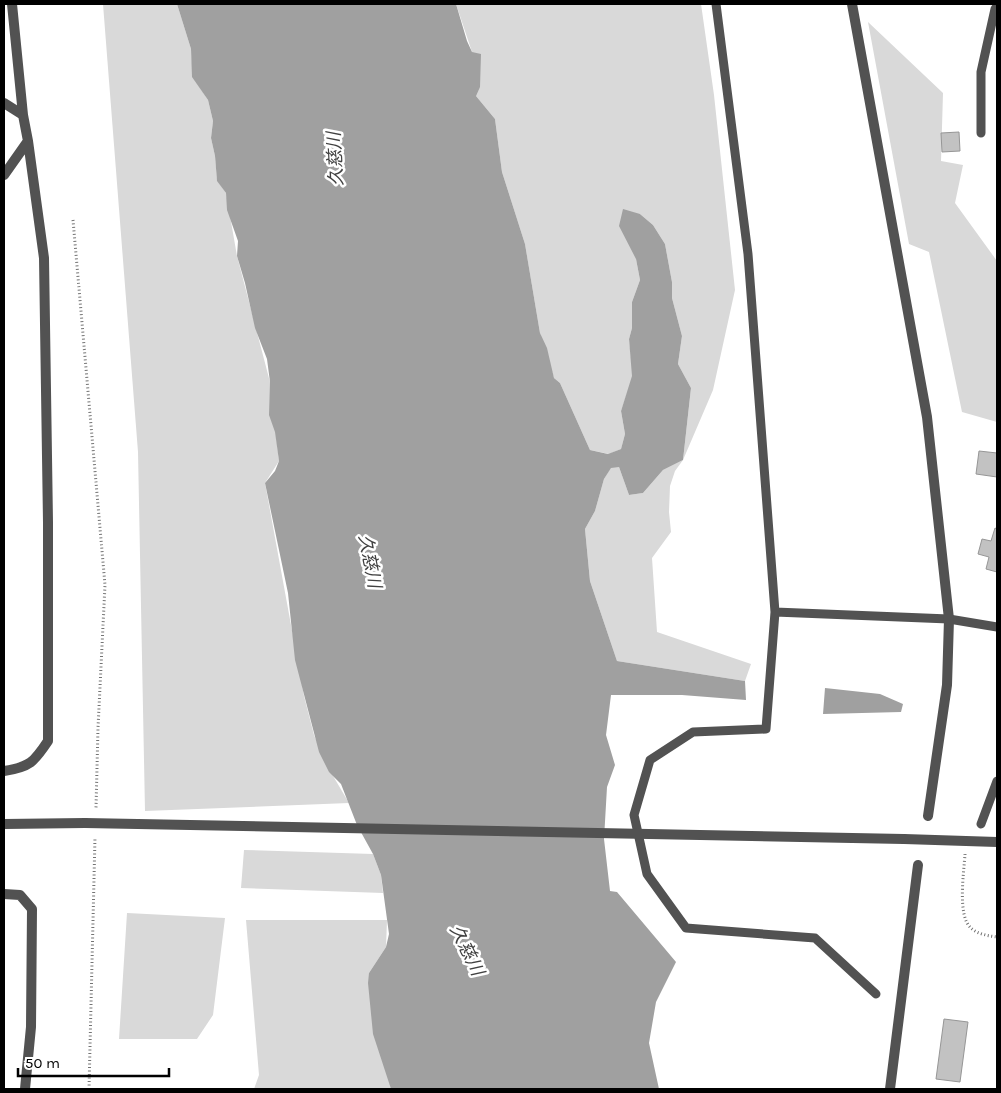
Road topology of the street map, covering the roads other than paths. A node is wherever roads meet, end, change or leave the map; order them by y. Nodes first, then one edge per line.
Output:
1 (12, 4) edge
2 (716, 4) edge
3 (852, 4) edge
4 (997, 6) edge
5 (4, 103) edge
6 (23, 115) junction
7 (982, 133) dead end
8 (28, 141) junction
9 (4, 175) edge
10 (775, 612) junction
11 (949, 619) junction
12 (997, 627) edge
13 (4, 771) edge
14 (997, 781) edge
15 (928, 816) dead end
16 (4, 824) edge
17 (981, 824) dead end
18 (997, 842) edge
19 (918, 865) dead end
20 (4, 894) edge
21 (876, 994) dead end
22 (25, 1089) edge
23 (890, 1089) edge

1 - 6 street
2 - 10 lane
3 - 11 street
4 - 7 lane
5 - 6 street
6 - 8 street
8 - 9 street
8 - 13 street
10 - 11 lane
10 - 21 lane
11 - 12 lane
11 - 15 street
14 - 17 lane
16 - 18 street, bridge
19 - 23 street
20 - 22 street

